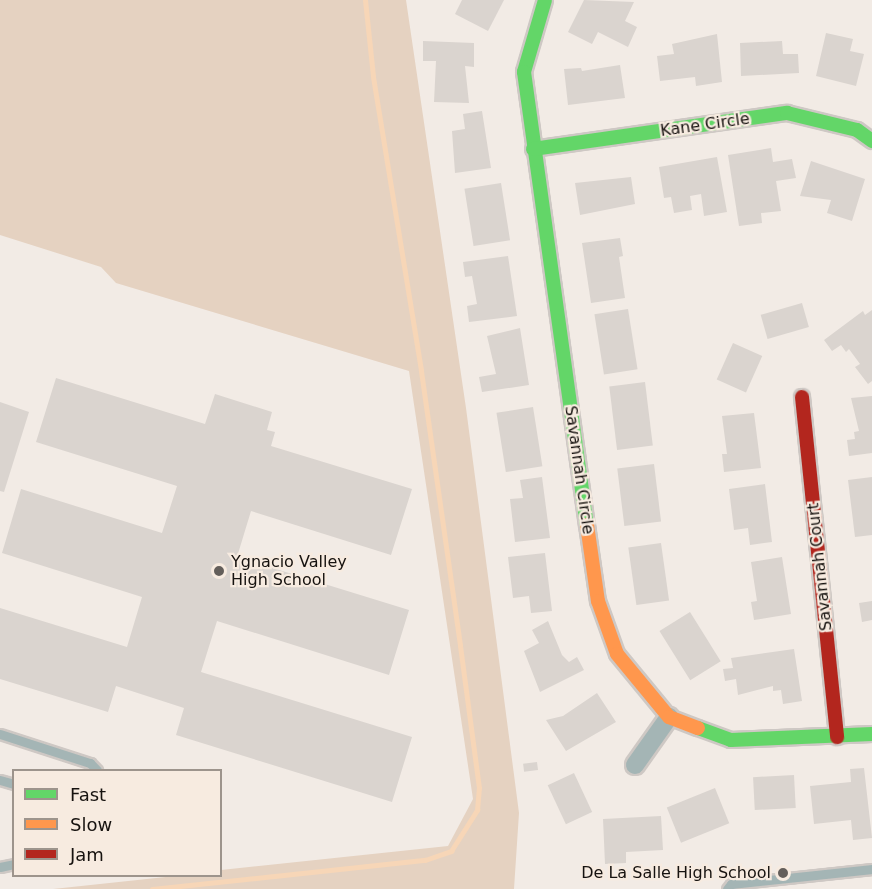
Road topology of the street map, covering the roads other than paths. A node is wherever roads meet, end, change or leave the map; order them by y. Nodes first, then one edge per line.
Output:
1 (545, 0) edge
2 (872, 141) edge
3 (533, 148) junction
4 (802, 397) dead end
5 (669, 717) junction
6 (0, 734) edge
7 (872, 734) edge
8 (837, 737) junction
9 (635, 765) dead end
10 (95, 769) edge
11 (872, 869) edge
12 (727, 889) edge

1 - 3 street, Savannah Circle
2 - 3 street, Kane Circle
3 - 5 street, Savannah Circle
4 - 8 street, Savannah Court
5 - 8 street
5 - 9 street
6 - 10 lane
7 - 8 street
11 - 12 lane

